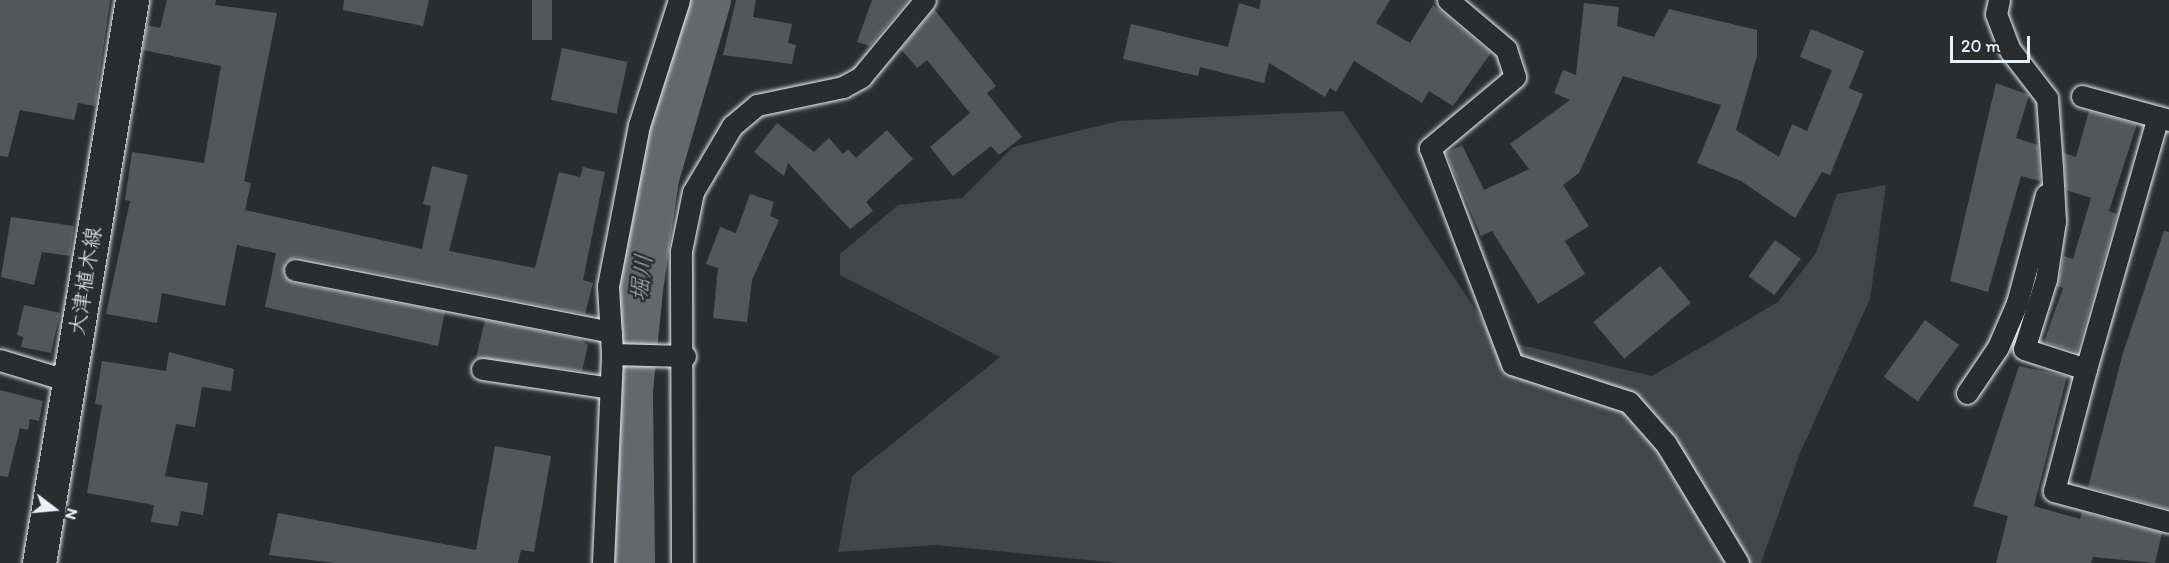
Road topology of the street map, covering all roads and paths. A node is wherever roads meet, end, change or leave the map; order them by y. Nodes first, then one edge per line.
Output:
1 (132, 0) edge
2 (679, 0) edge
3 (925, 0) edge
4 (1448, 0) edge
5 (1999, 0) edge
6 (2082, 96) dead end
7 (2164, 118) edge
8 (2052, 167) junction
9 (295, 270) dead end
10 (610, 332) junction
11 (612, 354) junction
12 (685, 356) junction
13 (0, 360) edge
14 (482, 369) dead end
15 (2086, 369) junction
16 (69, 381) junction
17 (610, 388) junction
18 (1967, 393) dead end
19 (2169, 522) edge
20 (39, 563) edge
21 (603, 563) edge
22 (682, 563) edge
23 (1738, 563) edge

1 - 16 main road, 大津植木線
2 - 10 street
3 - 12 street
4 - 23 street
5 - 8 street
6 - 7 street
7 - 15 street
8 - 15 street
8 - 18 street
9 - 10 street
10 - 11 street
11 - 12 street
11 - 17 street
12 - 22 street
13 - 16 street
14 - 17 street
15 - 19 street
16 - 20 main road, 大津植木線
17 - 21 street

